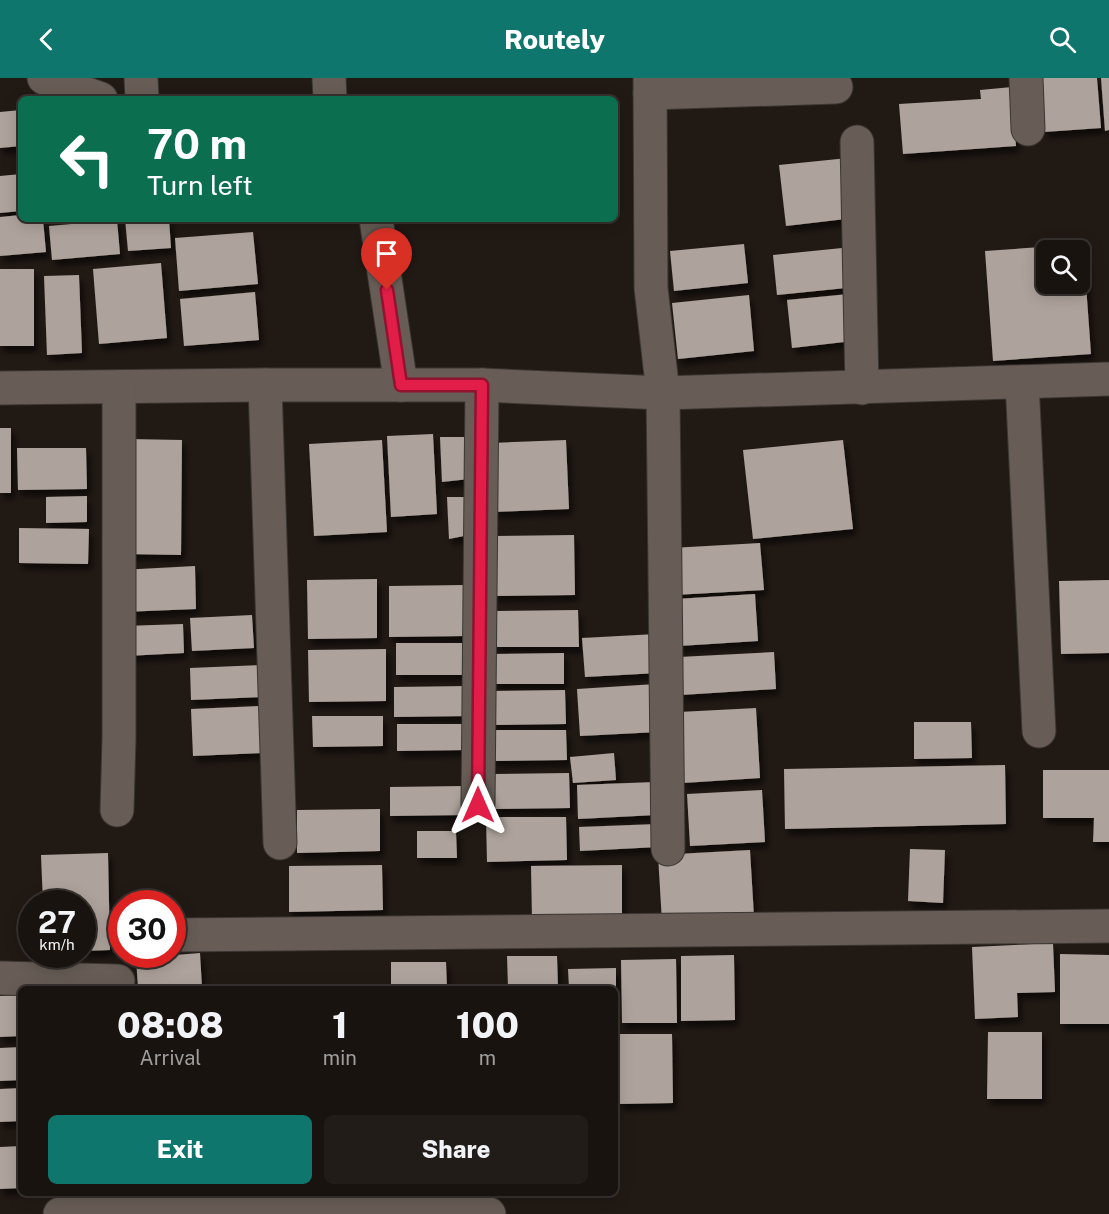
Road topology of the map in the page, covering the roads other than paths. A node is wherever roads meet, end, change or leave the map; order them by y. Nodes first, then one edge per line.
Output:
1 (44, 78) edge
2 (141, 78) edge
3 (329, 78) edge
4 (1026, 78) edge
5 (650, 86) edge
6 (836, 87) dead end
7 (92, 96) edge
8 (141, 96) edge
9 (330, 96) edge
10 (1028, 129) dead end
11 (857, 142) dead end
12 (376, 222) edge
13 (1109, 379) edge
14 (1022, 382) junction
15 (265, 384) junction
16 (401, 385) junction
17 (482, 385) junction
18 (119, 387) junction
19 (0, 388) edge
20 (862, 388) junction
21 (663, 393) junction
22 (1039, 732) dead end
23 (478, 805) dead end
24 (117, 810) dead end
25 (280, 843) dead end
26 (668, 849) dead end
27 (1109, 926) edge
28 (186, 935) edge
29 (121, 975) edge
30 (0, 978) edge
31 (118, 1206) edge
32 (60, 1214) edge
33 (489, 1214) edge

1 - 7 street
2 - 8 street
3 - 9 street
4 - 10 street
5 - 6 street
5 - 21 street
11 - 20 street
12 - 16 street
13 - 14 street
14 - 20 street
14 - 22 street
15 - 16 street
15 - 18 street
15 - 25 street
16 - 17 street
17 - 21 street
17 - 23 street
18 - 19 street
18 - 24 street
20 - 21 street
21 - 26 street
27 - 28 street
29 - 30 street
31 - 32 street
31 - 33 street

